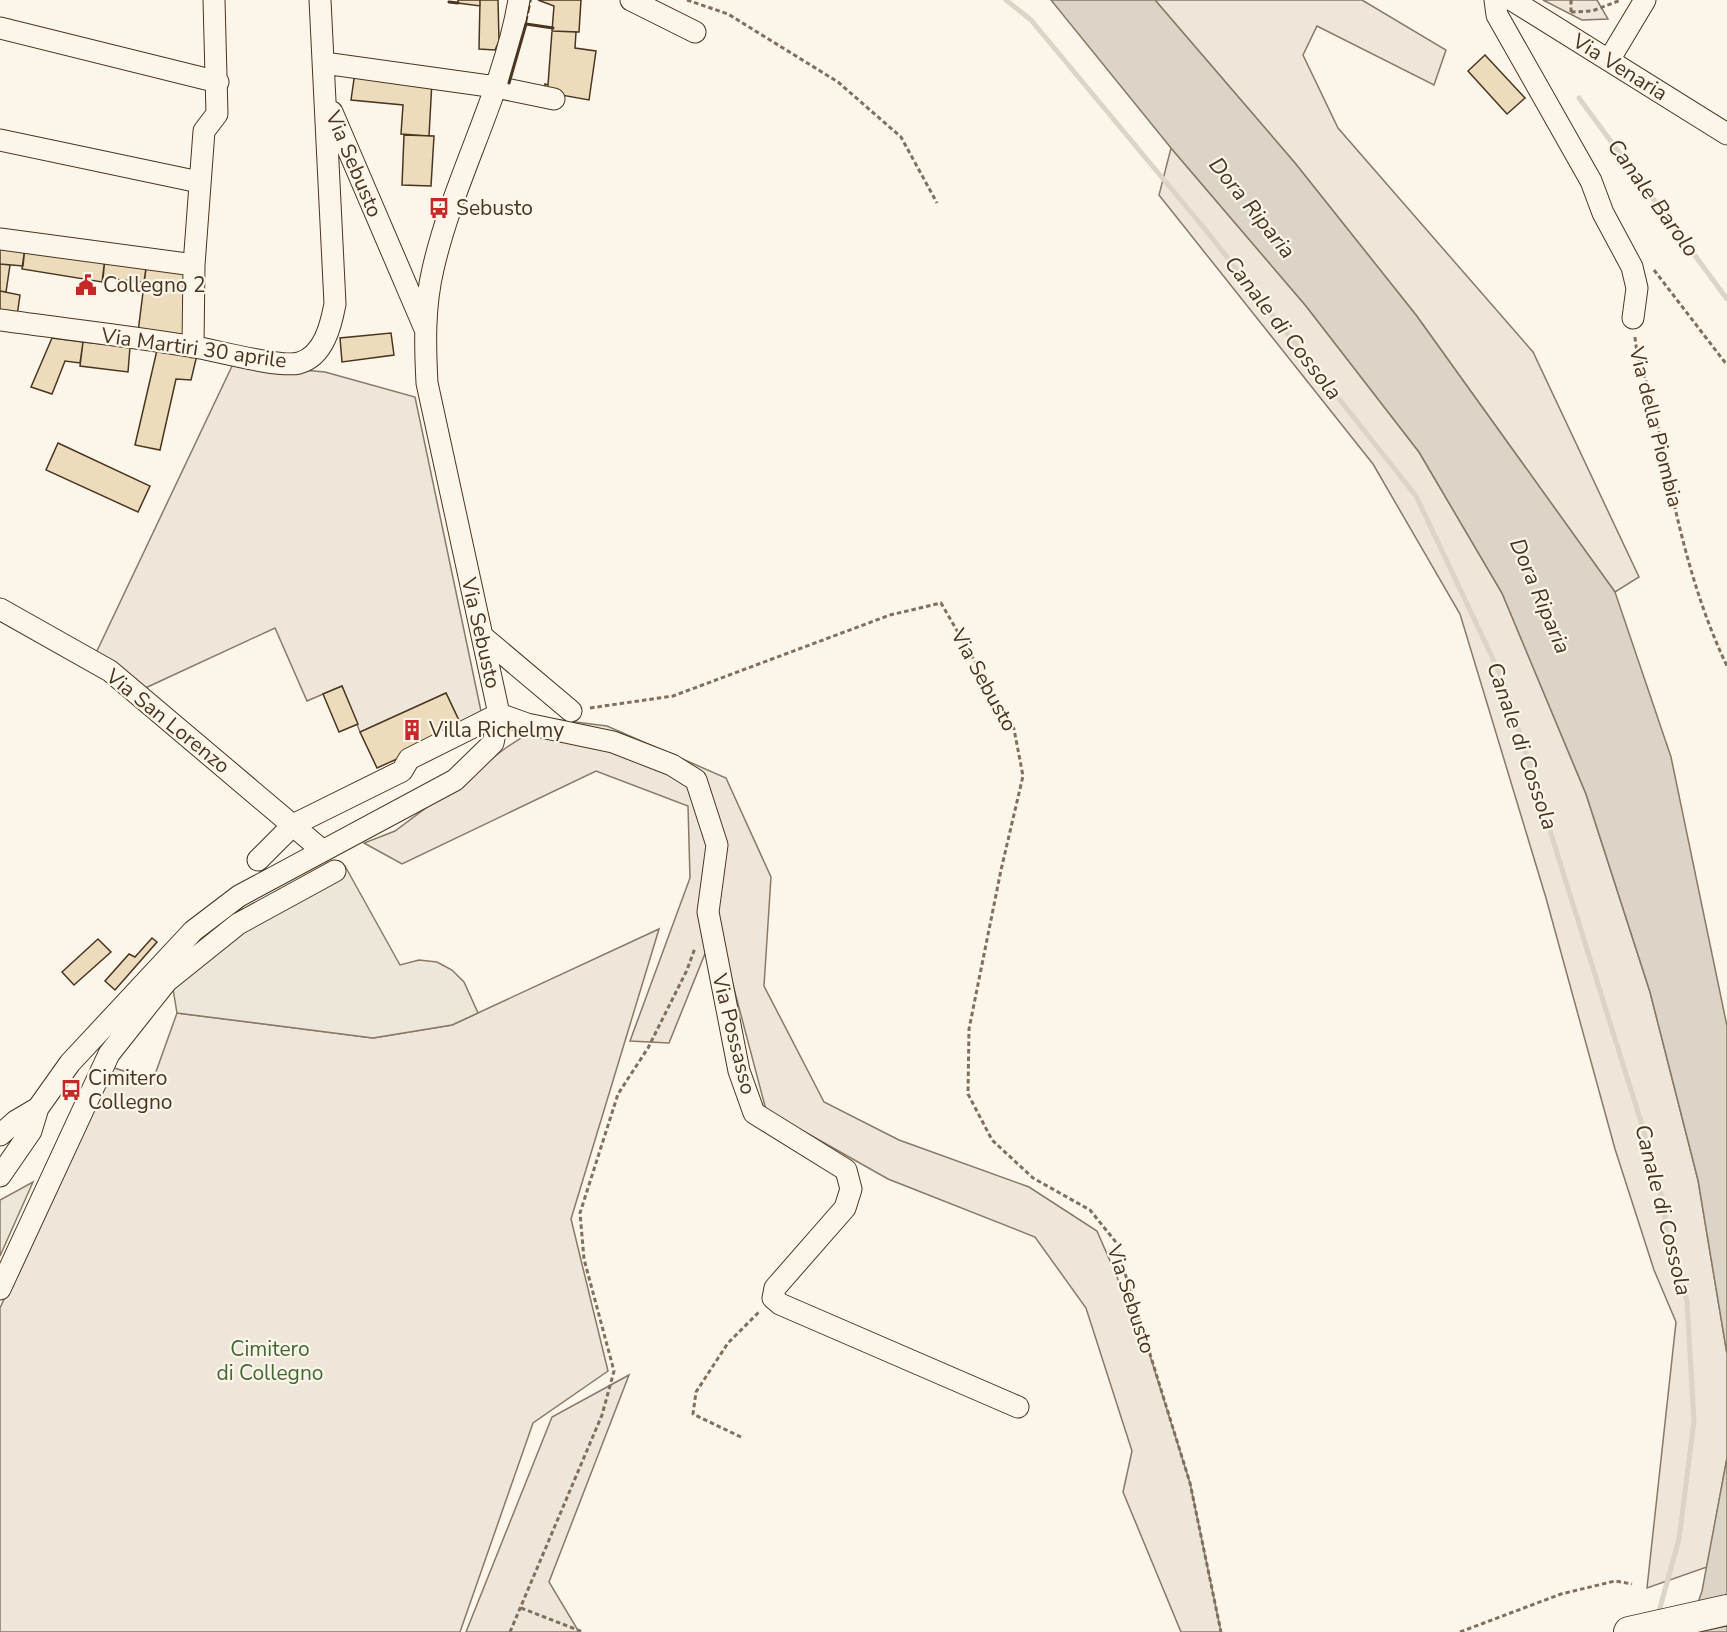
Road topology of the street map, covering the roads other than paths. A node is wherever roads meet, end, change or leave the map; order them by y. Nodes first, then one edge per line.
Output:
1 (214, 0) edge
2 (320, 0) edge
3 (519, 0) edge
4 (631, 0) edge
5 (1495, 0) edge
6 (1512, 0) edge
7 (1645, 0) edge
8 (0, 28) edge
9 (695, 32) dead end
10 (1609, 60) junction
11 (324, 63) junction
12 (219, 82) junction
13 (496, 87) junction
14 (326, 98) junction
15 (554, 99) dead end
16 (1727, 134) edge
17 (0, 140) edge
18 (199, 182) junction
19 (0, 238) edge
20 (194, 265) junction
21 (1633, 318) road end
22 (0, 320) edge
23 (425, 329) junction
24 (193, 347) junction
25 (0, 609) edge
26 (482, 636) junction
27 (571, 711) road end
28 (499, 714) junction
29 (293, 825) junction
30 (323, 851) junction
31 (258, 860) dead end
32 (335, 871) dead end
33 (38, 1108) junction
34 (0, 1135) edge
35 (0, 1176) edge
36 (0, 1289) edge
37 (1018, 1407) dead end
38 (1727, 1610) edge
39 (1629, 1632) edge

1 - 12 street
2 - 11 street, Via Martiri 30 aprile
3 - 13 street, Via Sebusto
4 - 9 street
5 - 21 street, Via della Piombia
6 - 10 street, Via Venaria
7 - 10 street
8 - 12 street
10 - 16 street, Via Venaria
11 - 13 street
11 - 14 street, Via Martiri 30 aprile
12 - 18 street
13 - 15 street
13 - 23 street, Via Sebusto
14 - 23 street, Via Sebusto
14 - 24 street, Via Martiri 30 aprile
17 - 18 street
18 - 20 street
19 - 20 street
20 - 24 street
22 - 24 street, Via Martiri 30 aprile
23 - 26 street, Via Sebusto
25 - 29 street, Via San Lorenzo
26 - 27 street
26 - 28 street, Via Sebusto
28 - 29 street
28 - 30 street
28 - 37 street, Via Possasso
29 - 30 street, Via San Lorenzo
29 - 31 street
30 - 33 street
32 - 36 street
33 - 34 street
33 - 35 street
38 - 39 highway

